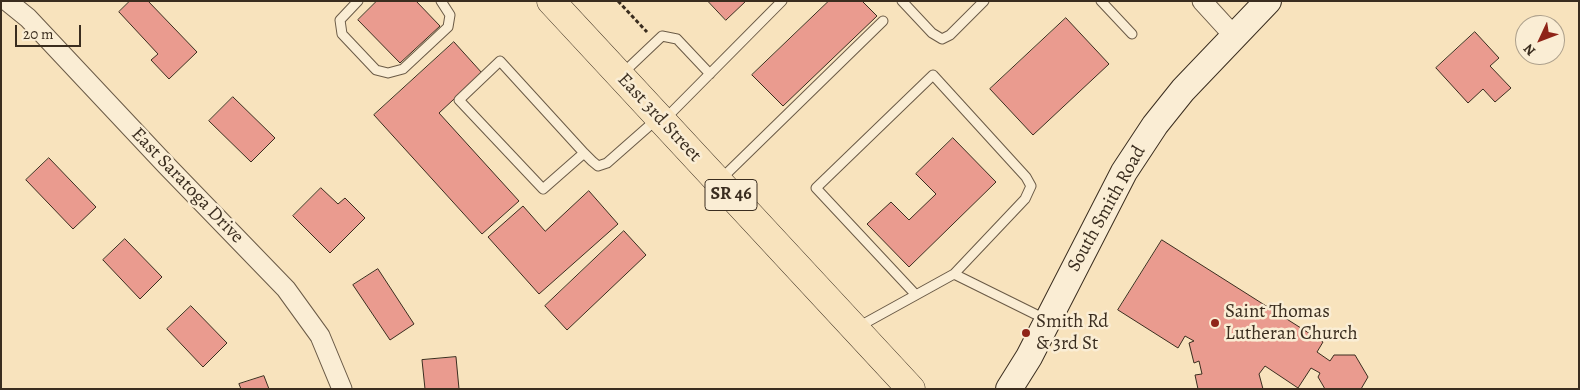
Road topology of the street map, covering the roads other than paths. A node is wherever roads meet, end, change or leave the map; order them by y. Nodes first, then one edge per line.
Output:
1 (7, 1) edge
2 (358, 1) edge
3 (441, 1) edge
4 (551, 1) edge
5 (782, 1) edge
6 (902, 1) edge
7 (984, 1) edge
8 (1101, 1) edge
9 (1202, 1) edge
10 (1268, 1) edge
11 (883, 22) dead end
12 (1132, 34) dead end
13 (1234, 36) junction
14 (710, 74) junction
15 (620, 76) junction
16 (661, 120) junction
17 (584, 152) junction
18 (718, 182) junction
19 (954, 274) junction
20 (916, 295) junction
21 (1048, 320) junction
22 (855, 328) junction
23 (342, 389) edge
24 (911, 389) edge
25 (1009, 389) edge

1 - 23 street, East Saratoga Drive
2 - 3 lane
4 - 15 highway, East 3rd Street / SR 46
5 - 14 lane
6 - 7 lane
8 - 12 lane
9 - 13 street
10 - 13 main road, South Smith Road
11 - 18 lane
13 - 21 main road, South Smith Road
14 - 15 lane
14 - 16 lane
15 - 16 highway, East 3rd Street / SR 46
16 - 17 lane
16 - 18 highway, East 3rd Street / SR 46
17 - 17 lane
18 - 22 highway, East 3rd Street / SR 46
19 - 20 lane
19 - 20 lane
19 - 21 lane
20 - 22 lane
21 - 25 main road, South Smith Road
22 - 24 highway, East 3rd Street / SR 46

